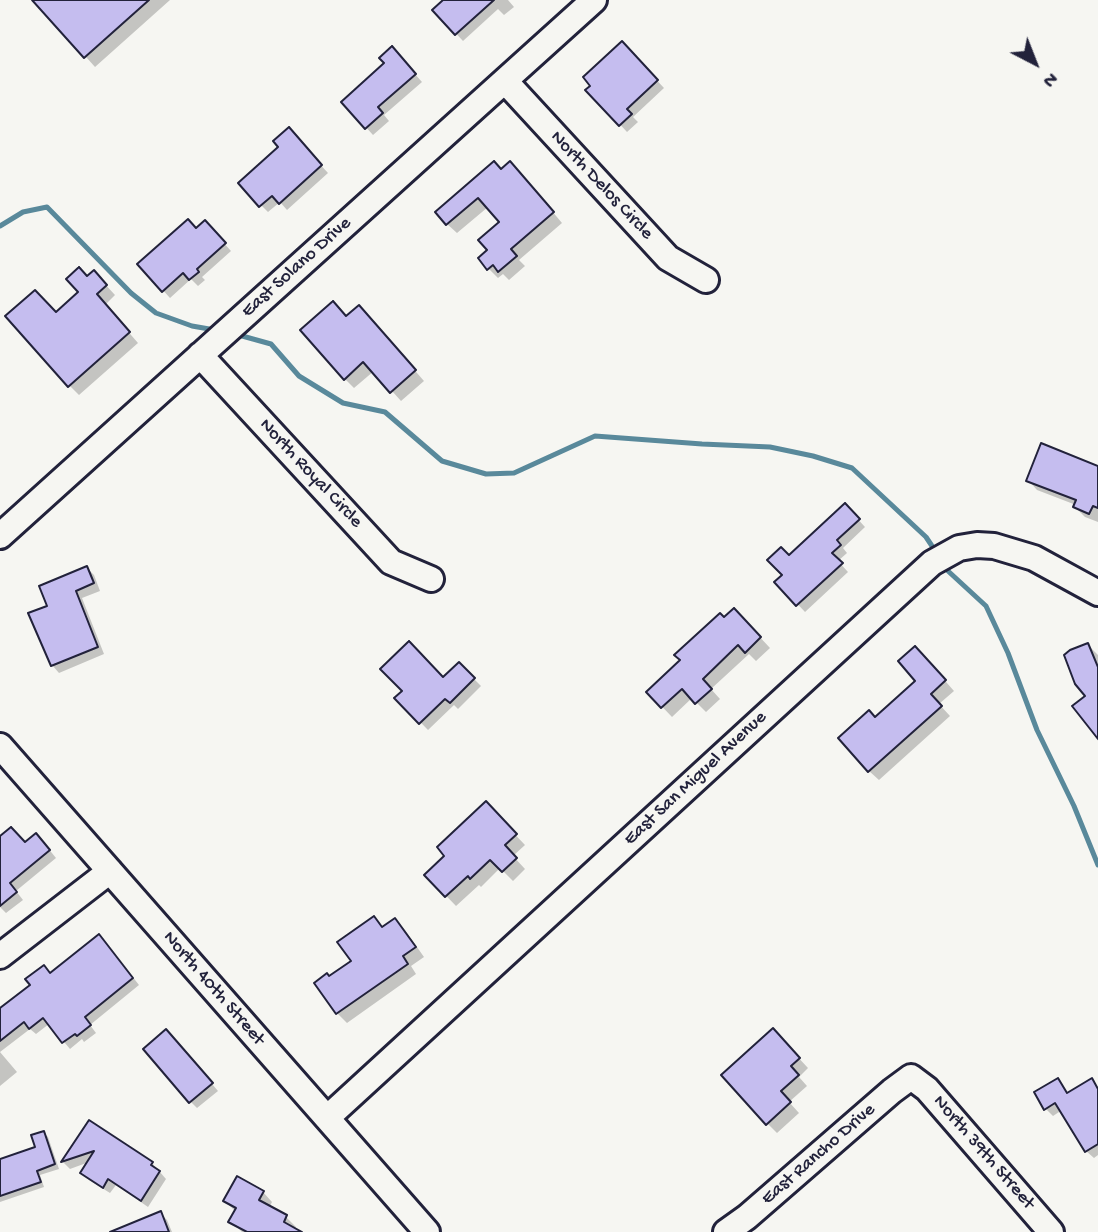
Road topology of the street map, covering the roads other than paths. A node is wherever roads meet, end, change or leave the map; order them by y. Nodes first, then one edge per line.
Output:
1 (594, 0) edge
2 (505, 81) junction
3 (706, 280) dead end
4 (200, 355) junction
5 (0, 536) edge
6 (431, 579) dead end
7 (1098, 593) edge
8 (0, 746) edge
9 (110, 871) junction
10 (0, 956) edge
11 (911, 1077) joint
12 (327, 1118) junction
13 (427, 1232) edge
14 (726, 1232) edge
15 (1051, 1232) edge

1 - 2 street, East Solano Drive
2 - 3 street, North Delos Circle
2 - 4 street, East Solano Drive
4 - 5 street, East Solano Drive
4 - 6 street, North Royal Circle
7 - 12 street, East San Miguel Avenue
8 - 9 street, North 40th Street
9 - 10 street
9 - 12 street, North 40th Street
11 - 14 street, East Rancho Drive
11 - 15 street, North 39th Street
12 - 13 street, North 40th Street

